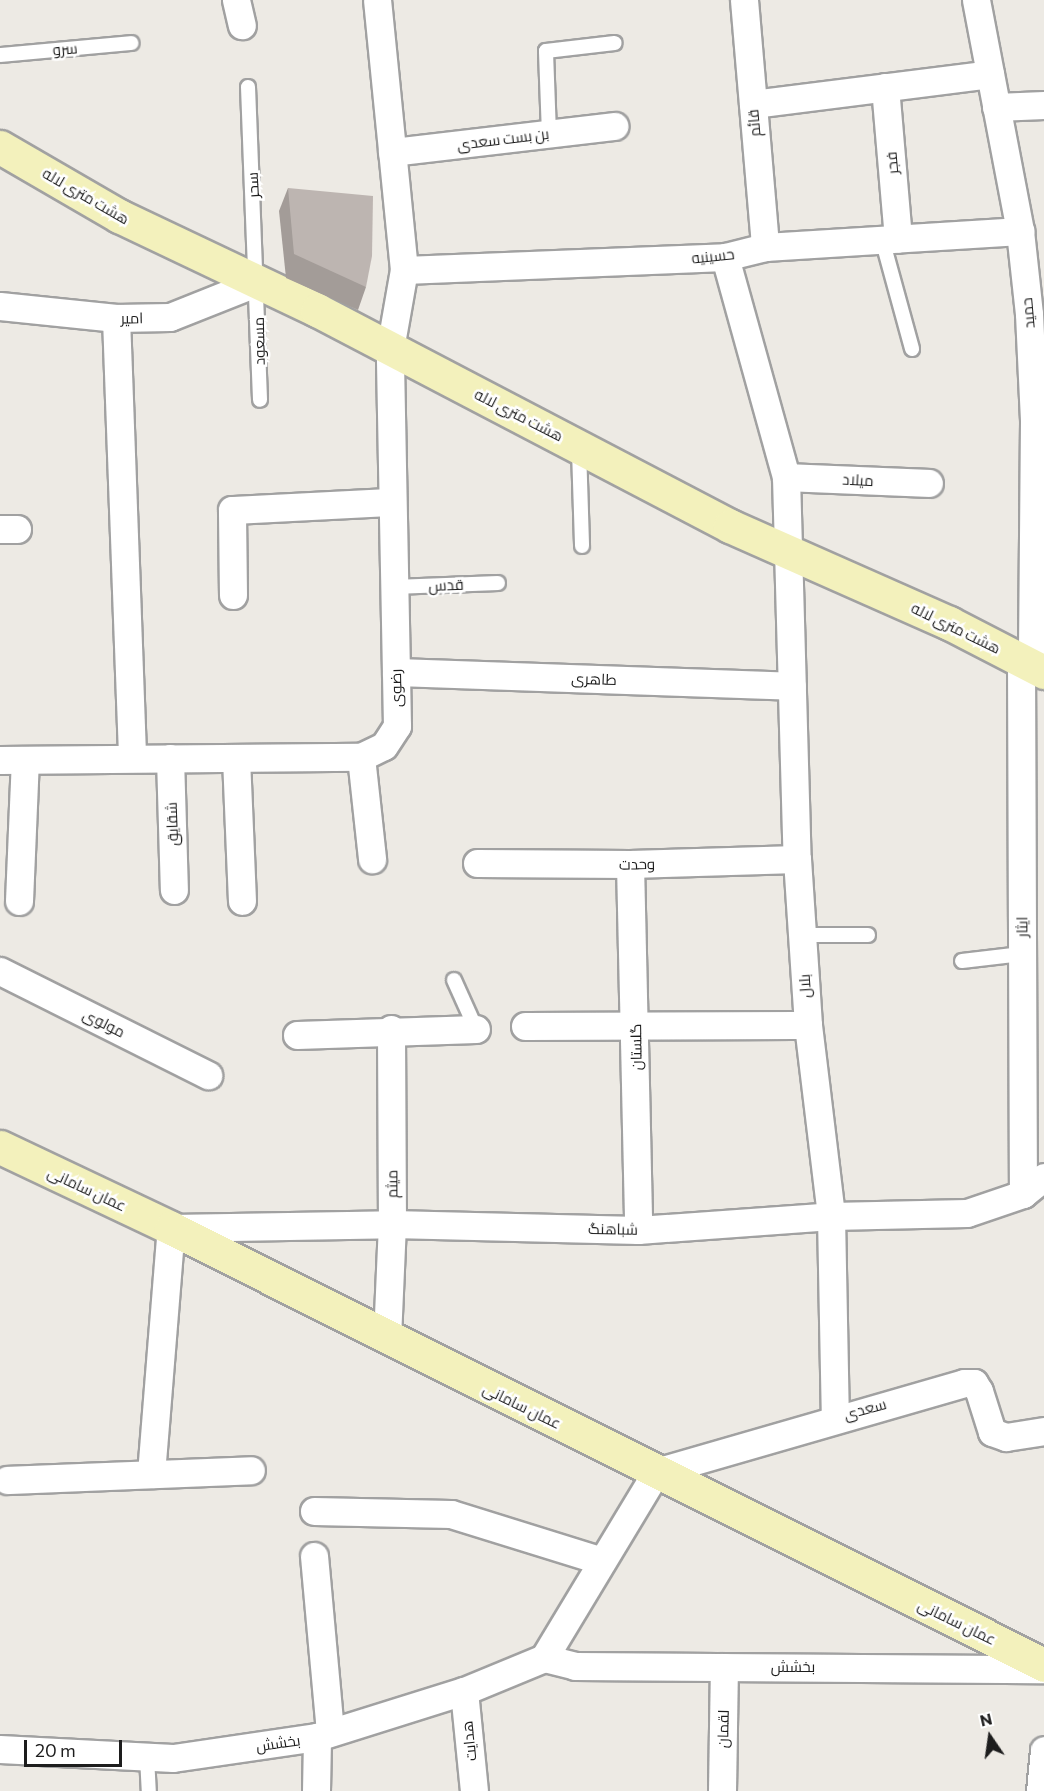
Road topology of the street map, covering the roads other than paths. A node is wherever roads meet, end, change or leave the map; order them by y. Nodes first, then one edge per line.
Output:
1 (377, 0) edge
2 (744, 0) edge
3 (976, 0) edge
4 (131, 43) dead end
5 (615, 43) dead end
6 (0, 55) edge
7 (990, 74) junction
8 (248, 87) dead end
9 (885, 87) junction
10 (753, 104) junction
11 (1044, 105) edge
12 (996, 107) junction
13 (614, 126) dead end
14 (549, 134) junction
15 (0, 147) edge
16 (392, 152) junction
17 (1020, 231) junction
18 (890, 238) junction
19 (765, 247) junction
20 (725, 257) junction
21 (404, 270) junction
22 (258, 282) junction
23 (0, 306) edge
24 (1036, 313) edge
25 (116, 318) junction
26 (390, 349) junction
27 (912, 349) dead end
28 (260, 400) dead end
29 (1039, 422) edge
30 (579, 447) junction
31 (786, 477) junction
32 (929, 483) dead end
33 (390, 502) junction
34 (582, 546) dead end
35 (790, 554) junction
36 (498, 583) dead end
37 (394, 587) junction
38 (233, 595) dead end
39 (1032, 666) edge
40 (396, 672) junction
41 (792, 686) junction
42 (361, 757) junction
43 (132, 758) junction
44 (170, 758) junction
45 (236, 758) junction
46 (12, 760) edge
47 (372, 859) dead end
48 (797, 859) junction
49 (477, 863) dead end
50 (630, 864) junction
51 (174, 891) dead end
52 (19, 901) dead end
53 (242, 901) dead end
54 (868, 934) dead end
55 (802, 935) junction
56 (1022, 954) junction
57 (962, 961) dead end
58 (0, 971) edge
59 (454, 980) dead end
60 (808, 1025) junction
61 (525, 1026) dead end
62 (635, 1026) junction
63 (391, 1029) junction
64 (476, 1029) joint
65 (297, 1035) dead end
66 (208, 1075) dead end
67 (0, 1148) edge
68 (1044, 1177) edge
69 (1023, 1194) junction
70 (831, 1216) junction
71 (392, 1224) junction
72 (171, 1228) junction
73 (638, 1230) junction
74 (387, 1338) junction
75 (835, 1417) junction
76 (1044, 1431) edge
77 (251, 1470) dead end
78 (656, 1472) junction
79 (151, 1474) junction
80 (7, 1479) dead end
81 (314, 1510) dead end
82 (314, 1556) dead end
83 (602, 1562) junction
84 (544, 1658) junction
85 (724, 1667) junction
86 (1044, 1667) edge
87 (464, 1691) junction
88 (323, 1735) junction
89 (0, 1749) edge
90 (1044, 1750) edge
91 (147, 1757) junction
92 (149, 1791) edge
93 (316, 1791) edge
94 (474, 1791) edge
95 (722, 1791) edge
96 (1040, 1791) edge

1 - 16 street, رضوی
2 - 10 street, قائم
3 - 7 street, حمید
4 - 6 lane, سرو
5 - 14 lane
7 - 9 street
7 - 12 street, حمید
8 - 22 lane, سحر
9 - 10 street
9 - 18 street, فجر
10 - 19 street, قائم
11 - 12 street
12 - 17 street, حمید
13 - 14 street, بن بست سعدی
14 - 16 street, بن بست سعدی
15 - 22 street, هشت متری لاله
16 - 21 street, رضوی
17 - 18 street, حسینیه
17 - 24 street, حمید
18 - 19 street, حسینیه
18 - 27 lane
19 - 20 street, حسینیه
20 - 21 street, حسینیه
20 - 31 street, بلال
21 - 26 street, رضوی
22 - 25 street, امیر
22 - 26 street, هشت متری لاله
22 - 28 lane, مسعود
23 - 25 street, امیر
24 - 29 street, حمید
25 - 43 street
26 - 30 street, هشت متری لاله
26 - 33 street, رضوی
29 - 39 street, حمید
30 - 34 lane
30 - 35 street, هشت متری لاله
31 - 32 street, میلاد
31 - 35 street, بلال
33 - 37 street, رضوی
33 - 38 street
35 - 39 street, هشت متری لاله
35 - 41 street, بلال
36 - 37 lane, قدس
37 - 40 street, رضوی
39 - 56 street, ایثار
40 - 41 street, طاهری
40 - 42 street, رضوی
41 - 48 street, بلال
42 - 45 street, رضوی
42 - 47 street
43 - 44 street, رضوی
43 - 46 street, رضوی
44 - 45 street, رضوی
44 - 51 street, شقایق
45 - 53 street
46 - 52 street
48 - 50 street, وحدت
48 - 55 street, بلال
49 - 50 street, وحدت
50 - 62 street, گلستان
54 - 55 lane
55 - 60 street, بلال
56 - 57 lane
56 - 69 street, ایثار
58 - 66 street, مولوی
59 - 64 lane
60 - 62 street
60 - 70 street, بلال
61 - 62 street
62 - 73 street, گلستان
63 - 64 street
63 - 65 street
63 - 71 street, میثم
67 - 72 street, عمان سامانی
68 - 69 street, شباهنگ
69 - 70 street, شباهنگ
70 - 73 street, شباهنگ
70 - 75 street, بلال
71 - 72 street, شباهنگ
71 - 73 street, شباهنگ
71 - 74 street, میثم
72 - 74 street, عمان سامانی
72 - 79 street
74 - 78 street, عمان سامانی
75 - 76 street, سعدی
75 - 78 street, سعدی
77 - 79 street
78 - 83 street
78 - 86 street, عمان سامانی
79 - 80 street
81 - 83 street
82 - 88 street
83 - 84 street
84 - 85 street, بخشش
84 - 87 street, بخشش
85 - 86 street, بخشش
85 - 95 street, لقمان
87 - 88 street, بخشش
87 - 94 street, هدایت
88 - 91 street, بخشش
88 - 93 street
89 - 91 street, بخشش
90 - 96 street
91 - 92 lane

